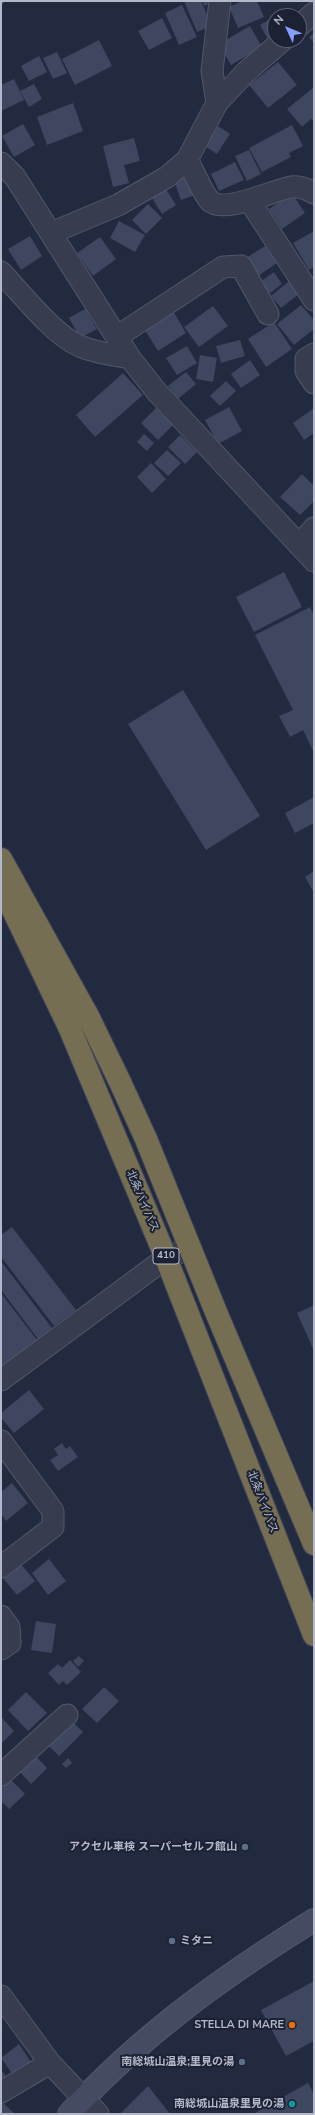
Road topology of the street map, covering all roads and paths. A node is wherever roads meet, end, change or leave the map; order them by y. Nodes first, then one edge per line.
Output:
1 (220, 1) edge
2 (312, 1) edge
3 (314, 9) edge
4 (274, 48) edge
5 (217, 103) junction
6 (187, 160) junction
7 (1, 163) edge
8 (314, 193) edge
9 (249, 200) junction
10 (51, 233) junction
11 (1, 272) edge
12 (314, 300) edge
13 (268, 314) dead end
14 (118, 336) junction
15 (314, 354) edge
16 (130, 358) junction
17 (314, 383) edge
18 (314, 528) edge
19 (299, 545) junction
20 (314, 561) edge
21 (1, 860) edge
22 (1, 885) edge
23 (190, 1248) junction
24 (166, 1258) junction
25 (1, 1380) edge
26 (1, 1441) edge
27 (314, 1544) edge
28 (1, 1567) edge
29 (1, 1616) edge
30 (314, 1635) edge
31 (1, 1650) edge
32 (67, 1715) dead end
33 (1, 1775) edge
34 (314, 1920) edge
35 (1, 1996) edge
36 (50, 2063) junction
37 (1, 2092) edge
38 (84, 2097) junction
39 (69, 2114) edge
40 (98, 2114) edge

1 - 5 street
2 - 3 street
4 - 5 street
5 - 6 street
6 - 9 street
6 - 10 street
7 - 10 street
8 - 9 street
9 - 12 street
10 - 14 street
11 - 16 street
13 - 14 street
14 - 16 street
15 - 17 street
16 - 19 street
18 - 19 street
19 - 20 street
21 - 23 highway, 410
22 - 24 highway, 北条バイパス / 410
23 - 24 street
23 - 27 highway, 410
24 - 25 street
24 - 30 highway, 北条バイパス / 410
26 - 28 street
29 - 31 street
32 - 33 street
34 - 38 street
35 - 36 street
36 - 37 street
36 - 38 street
38 - 39 street
38 - 40 street

